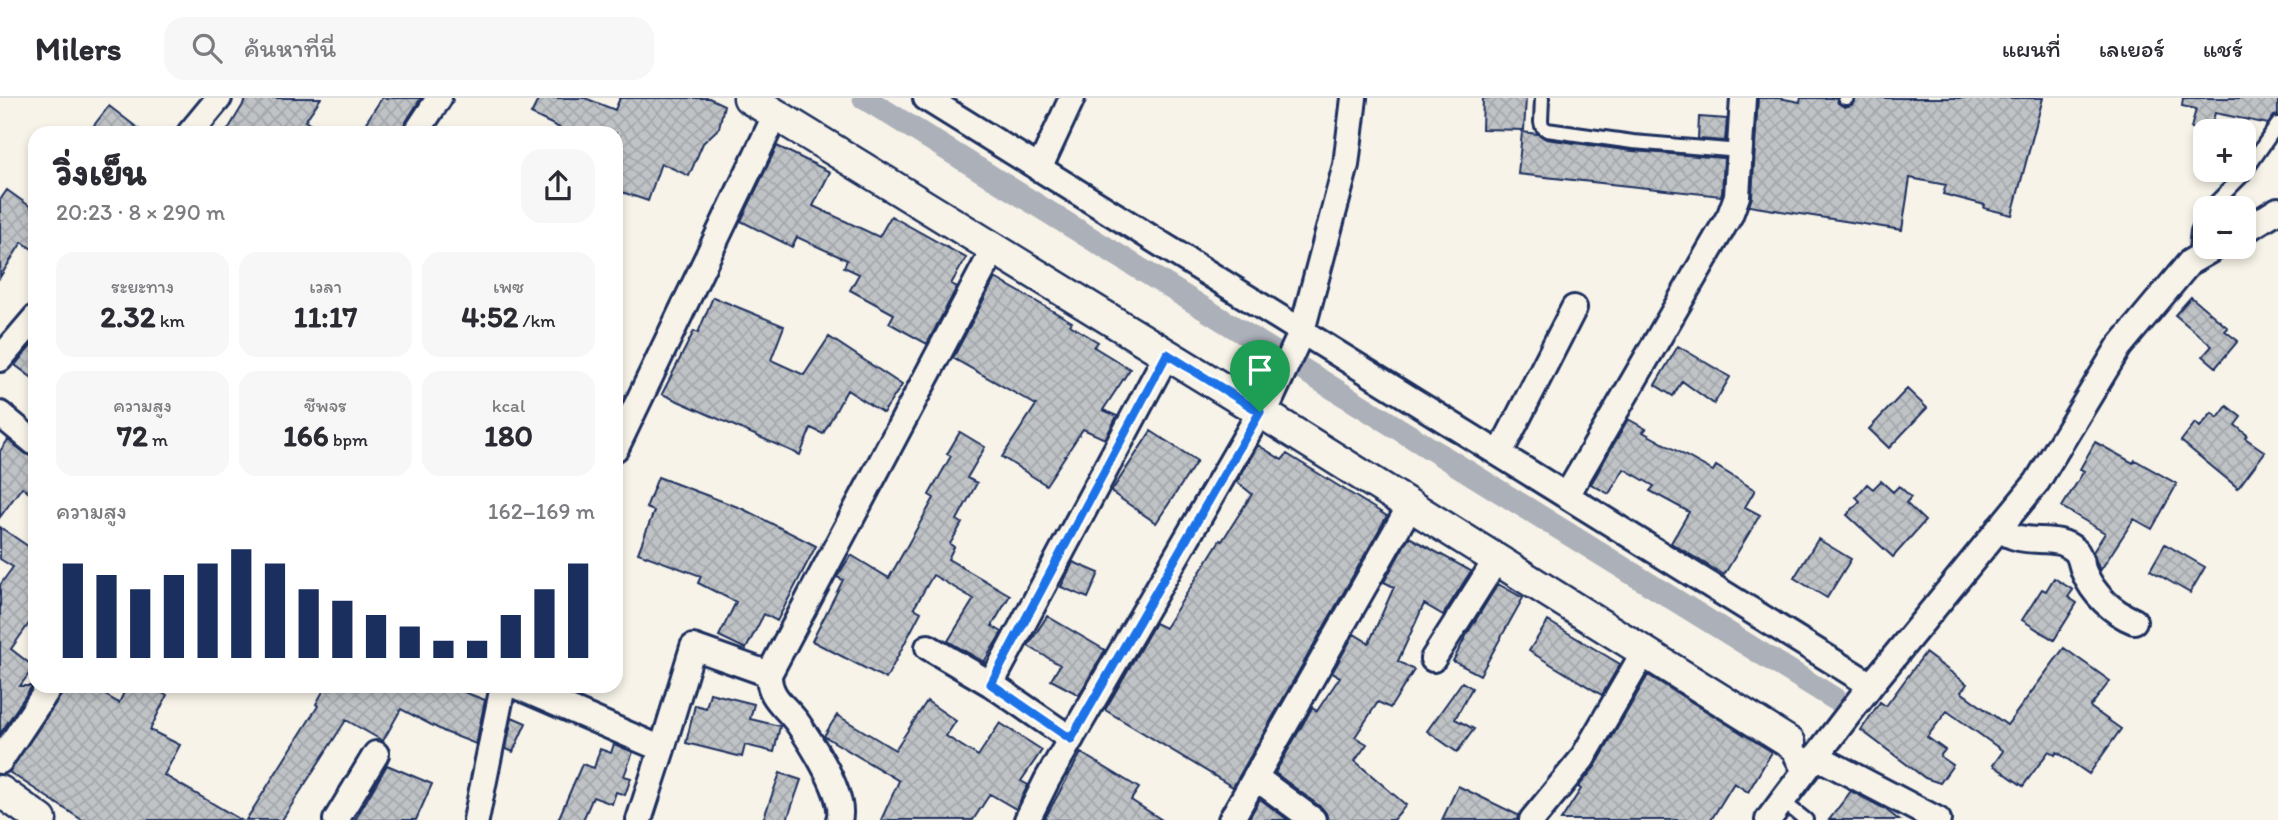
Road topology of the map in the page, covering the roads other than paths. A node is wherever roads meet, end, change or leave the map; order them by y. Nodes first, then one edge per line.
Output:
1 (219, 98) edge
2 (439, 98) edge
3 (749, 98) edge
4 (926, 98) edge
5 (1072, 98) edge
6 (1354, 98) edge
7 (1542, 98) edge
8 (1743, 98) edge
9 (776, 114) junction
10 (2278, 124) edge
11 (196, 126) edge
12 (421, 126) edge
13 (1740, 151) junction
14 (1039, 169) junction
15 (2222, 196) edge
16 (2278, 210) edge
17 (2256, 223) edge
18 (995, 247) junction
19 (2195, 259) edge
20 (1574, 308) dead end
21 (28, 326) edge
22 (1302, 331) junction
23 (1167, 354) junction
24 (0, 359) edge
25 (1262, 413) junction
26 (0, 414) edge
27 (623, 433) edge
28 (28, 437) edge
29 (1500, 453) junction
30 (1567, 495) junction
31 (1409, 506) junction
32 (1999, 528) junction
33 (1496, 560) junction
34 (2134, 621) dead end
35 (928, 647) dead end
36 (1644, 652) junction
37 (1433, 659) dead end
38 (769, 674) junction
39 (991, 684) junction
40 (1871, 684) junction
41 (45, 693) edge
42 (502, 693) edge
43 (532, 693) edge
44 (1071, 739) junction
45 (662, 749) junction
46 (376, 754) dead end
47 (1803, 757) junction
48 (0, 761) edge
49 (1255, 777) junction
50 (0, 791) edge
51 (1775, 811) edge
52 (41, 820) edge
53 (337, 820) edge
54 (476, 820) edge
55 (639, 820) edge
56 (839, 820) edge
57 (1027, 820) edge
58 (1231, 820) edge
59 (1313, 820) edge
60 (1532, 820) edge
61 (1806, 820) edge
62 (1938, 820) edge

1 - 11 street
2 - 12 street
3 - 9 street
4 - 14 street
5 - 14 street
6 - 22 street
7 - 13 lane
8 - 13 street
9 - 18 street
9 - 27 street
10 - 15 lane
13 - 30 street
14 - 22 street
16 - 17 street
18 - 23 street
18 - 38 street
19 - 32 street
20 - 29 street
21 - 24 street
22 - 25 street
22 - 29 street
23 - 25 street
23 - 39 street
25 - 31 street
25 - 44 street
26 - 28 street
29 - 30 street
30 - 40 street
31 - 33 street
31 - 49 street
32 - 34 street
32 - 40 street
33 - 36 street
33 - 37 street
35 - 39 street
36 - 47 street
36 - 60 street
38 - 45 street
38 - 56 street
39 - 44 street
40 - 47 street
41 - 48 street
42 - 54 street
43 - 45 street
44 - 57 street
45 - 55 street
46 - 53 street
47 - 51 street
47 - 62 street
49 - 58 street
49 - 59 street
50 - 52 street
51 - 61 lane

